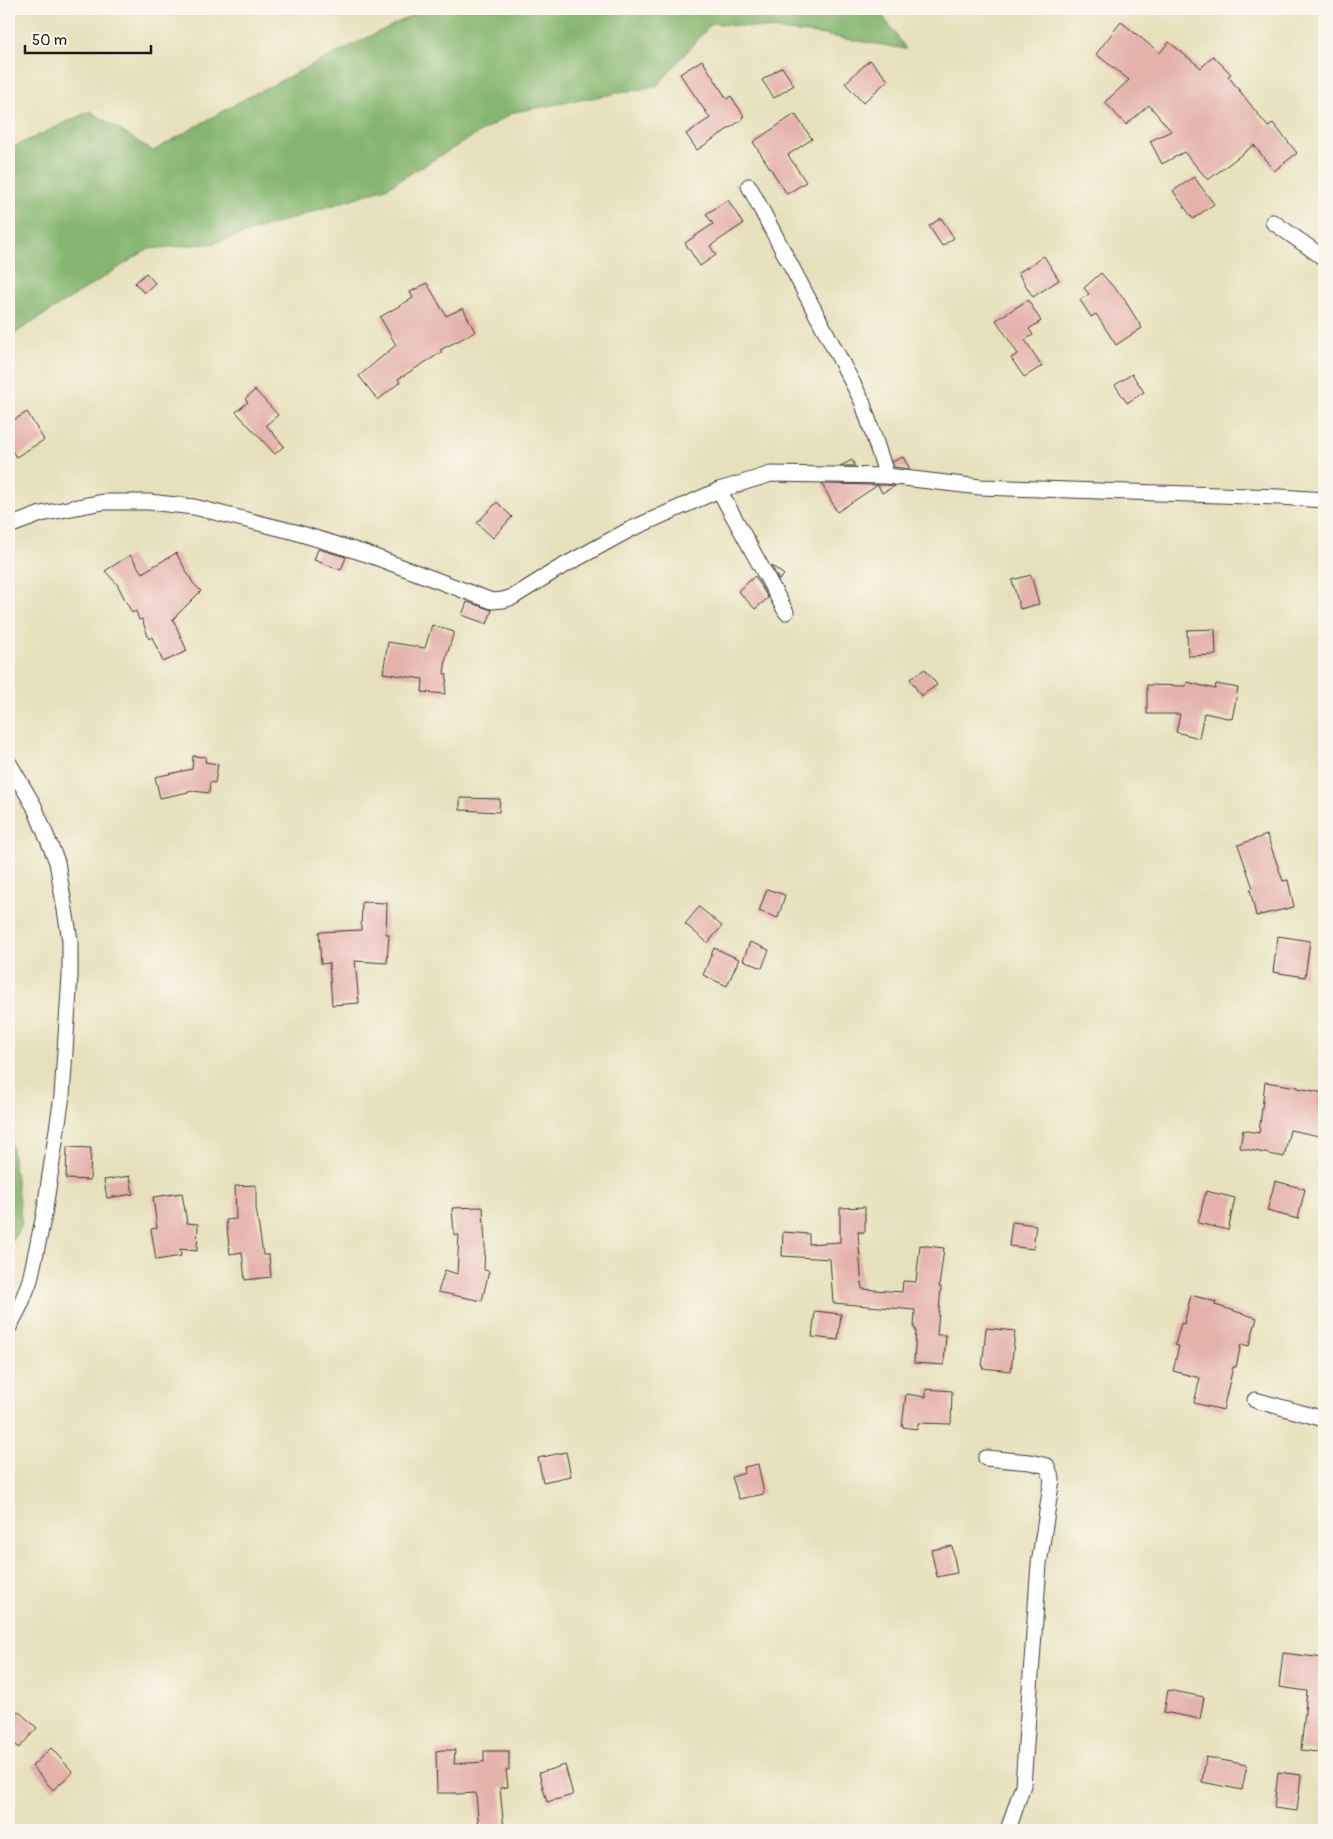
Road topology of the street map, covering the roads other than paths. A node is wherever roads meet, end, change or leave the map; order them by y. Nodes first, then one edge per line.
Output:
1 (749, 186) dead end
2 (1273, 222) dead end
3 (1324, 258) edge
4 (887, 476) junction
5 (719, 490) junction
6 (1324, 500) edge
7 (9, 526) edge
8 (786, 612) dead end
9 (9, 763) edge
10 (9, 1327) edge
11 (1255, 1400) dead end
12 (1324, 1419) edge
13 (986, 1458) dead end
14 (1008, 1830) edge

1 - 4 street
2 - 3 street
4 - 5 street
4 - 6 street
5 - 7 street
5 - 8 street
9 - 10 street
11 - 12 street
13 - 14 street

